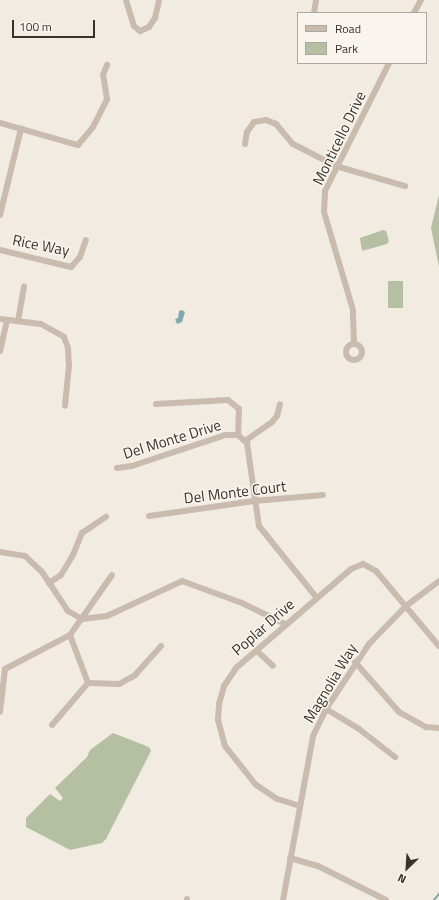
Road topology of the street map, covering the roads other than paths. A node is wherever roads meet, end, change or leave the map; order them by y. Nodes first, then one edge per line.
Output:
1 (126, 0) edge
2 (159, 0) edge
3 (316, 0) edge
4 (420, 0) edge
5 (314, 12) edge
6 (414, 12) edge
7 (388, 64) edge
8 (107, 65) dead end
9 (0, 123) edge
10 (21, 130) junction
11 (245, 144) dead end
12 (336, 166) junction
13 (405, 186) dead end
14 (0, 215) edge
15 (86, 240) dead end
16 (0, 250) edge
17 (24, 287) dead end
18 (0, 319) edge
19 (7, 321) junction
20 (18, 322) junction
21 (354, 343) dead end
22 (0, 351) edge
23 (156, 404) dead end
24 (280, 404) dead end
25 (65, 406) dead end
26 (238, 435) junction
27 (245, 441) junction
28 (117, 468) dead end
29 (323, 495) dead end
30 (254, 501) junction
31 (149, 516) dead end
32 (106, 517) dead end
33 (0, 552) edge
34 (112, 575) dead end
35 (439, 581) edge
36 (49, 583) junction
37 (316, 597) junction
38 (406, 606) junction
39 (82, 619) junction
40 (285, 624) junction
41 (70, 635) junction
42 (161, 646) dead end
43 (439, 646) edge
44 (256, 650) junction
45 (355, 662) junction
46 (273, 666) dead end
47 (88, 683) junction
48 (326, 709) junction
49 (0, 712) edge
50 (52, 725) dead end
51 (439, 728) edge
52 (394, 758) dead end
53 (300, 806) junction
54 (290, 858) junction
55 (283, 900) edge
56 (386, 900) edge

1 - 2 street
3 - 5 street
4 - 6 street
7 - 12 street, Monticello Drive
8 - 10 street
9 - 10 street
10 - 14 street
11 - 12 street
12 - 13 street
12 - 21 street, Monticello Drive
15 - 16 street, Rice Way
17 - 20 street
18 - 19 street
19 - 20 street
19 - 22 street
20 - 25 street
23 - 26 street
24 - 27 street
26 - 27 street, Del Monte Drive
26 - 28 street, Del Monte Drive
27 - 30 street
29 - 30 street, Del Monte Court
30 - 31 street, Del Monte Court
30 - 37 street
32 - 36 street
33 - 36 street
34 - 39 street
35 - 38 street, Magnolia Way
36 - 39 street
37 - 38 street, Poplar Drive
37 - 40 street, Poplar Drive
38 - 43 street, Poplar Drive
38 - 45 street, Magnolia Way
39 - 40 street
39 - 41 street
40 - 44 street, Poplar Drive
41 - 47 street
41 - 49 street
42 - 47 street
44 - 46 street
44 - 53 street, Poplar Drive
45 - 48 street, Magnolia Way
45 - 51 street
47 - 50 street
48 - 52 street
48 - 53 street, Magnolia Way
53 - 54 street, Magnolia Way
54 - 55 street, Magnolia Way
54 - 56 street

